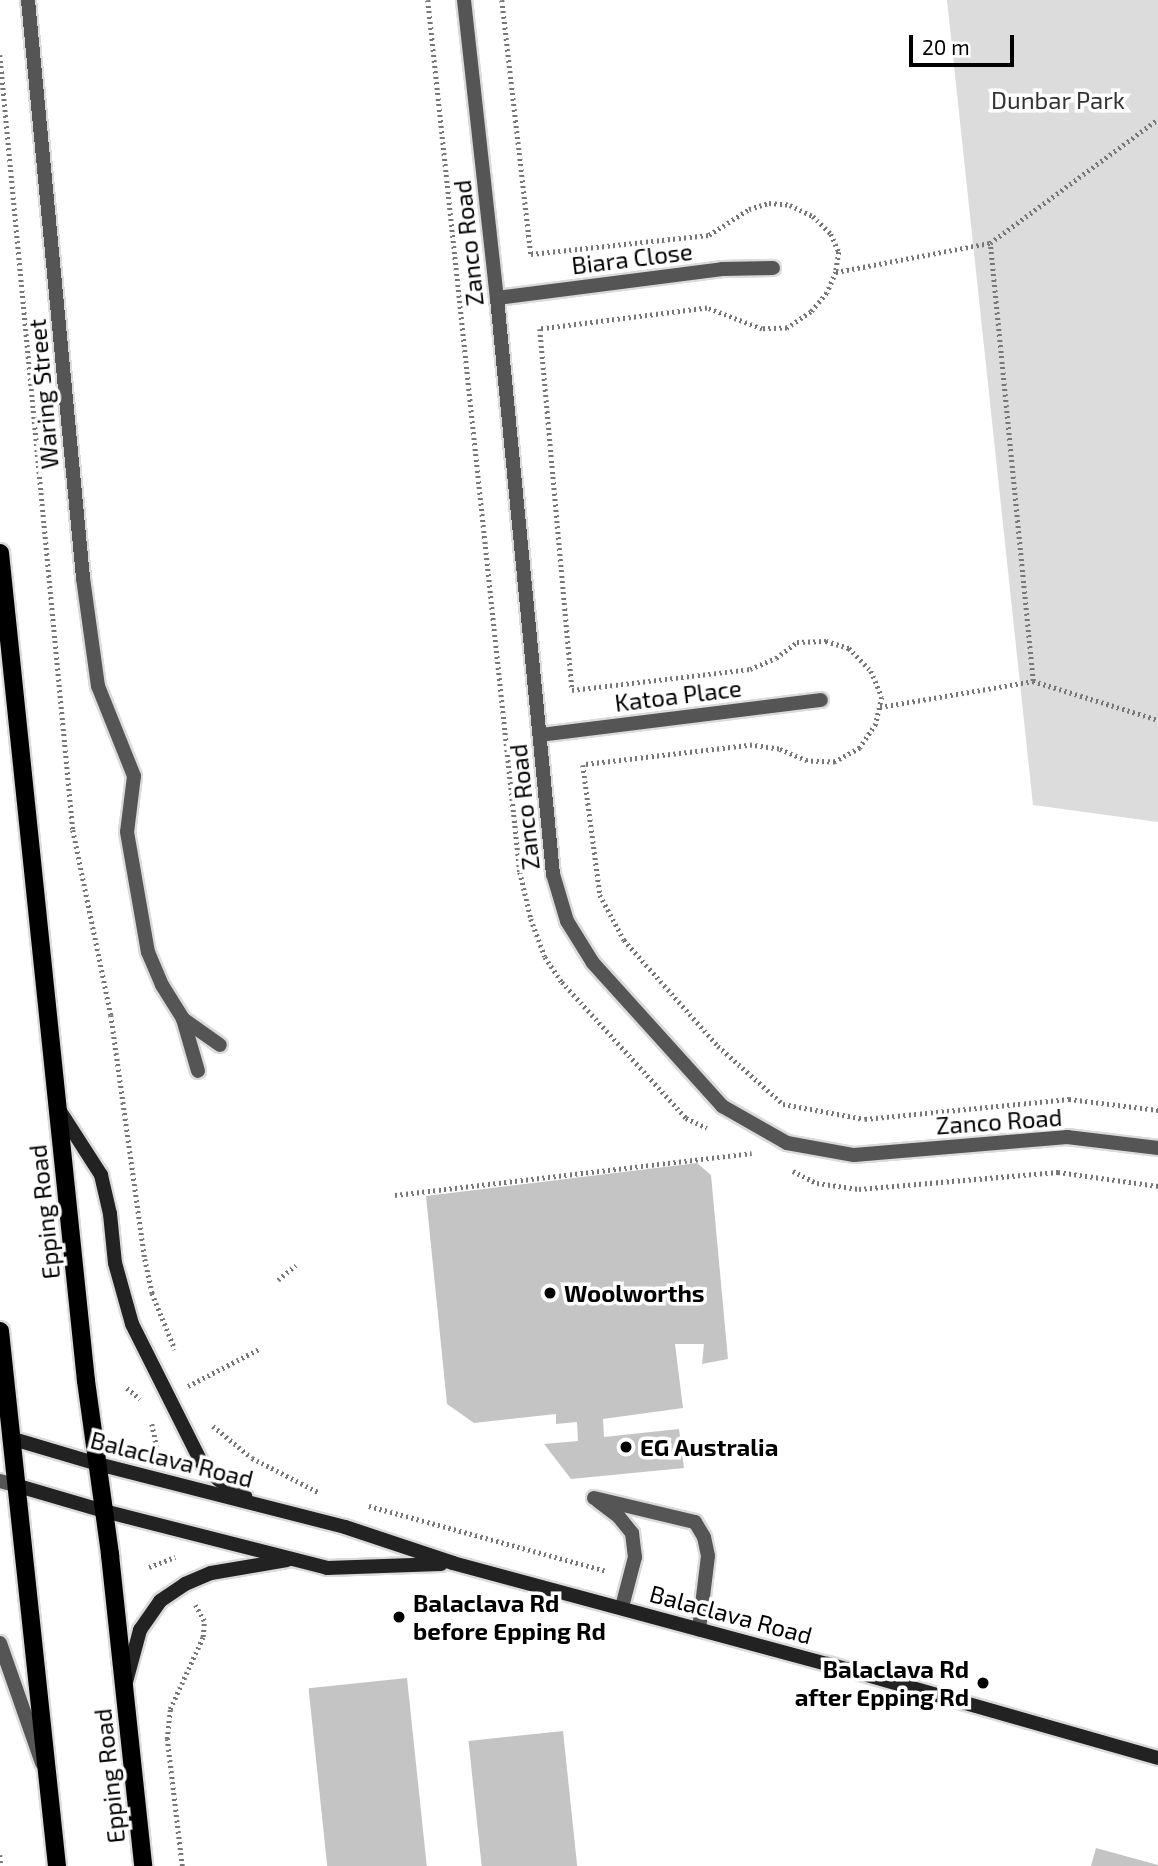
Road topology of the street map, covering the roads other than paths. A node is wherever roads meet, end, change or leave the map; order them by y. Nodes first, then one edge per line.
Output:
1 (28, 0) edge
2 (464, 0) edge
3 (773, 268) dead end
4 (497, 298) junction
5 (0, 553) edge
6 (821, 700) dead end
7 (540, 735) junction
8 (183, 1019) junction
9 (220, 1045) dead end
10 (198, 1071) dead end
11 (58, 1108) junction
12 (1158, 1148) edge
13 (0, 1331) edge
14 (5, 1436) edge
15 (98, 1464) junction
16 (7, 1483) edge
17 (258, 1504) junction
18 (104, 1511) junction
19 (292, 1559) junction
20 (453, 1563) junction
21 (622, 1607) junction
22 (699, 1629) junction
23 (0, 1643) edge
24 (124, 1690) junction
25 (1158, 1758) edge
26 (46, 1775) junction
27 (57, 1866) edge
28 (143, 1866) edge

1 - 8 street, Waring Street
2 - 4 street, Zanco Road
3 - 4 street, Biara Close
4 - 7 street, Zanco Road
5 - 11 main road, Epping Road
6 - 7 street, Katoa Place
7 - 12 street, Zanco Road
8 - 9 street
8 - 10 street
11 - 15 main road, Epping Road
11 - 17 main road
13 - 14 main road
14 - 15 main road, Balaclava Road
14 - 16 main road
15 - 17 main road, Balaclava Road
15 - 18 main road, Epping Road
16 - 18 main road, Balaclava Road
16 - 26 main road
17 - 20 main road, Balaclava Road
18 - 19 main road, Balaclava Road
18 - 24 main road, Epping Road
19 - 20 main road, Balaclava Road
19 - 24 main road
20 - 21 main road, Balaclava Road
21 - 22 main road, Balaclava Road
21 - 22 street
22 - 25 main road, Balaclava Road
23 - 26 street
24 - 28 main road, Epping Road
26 - 27 main road

